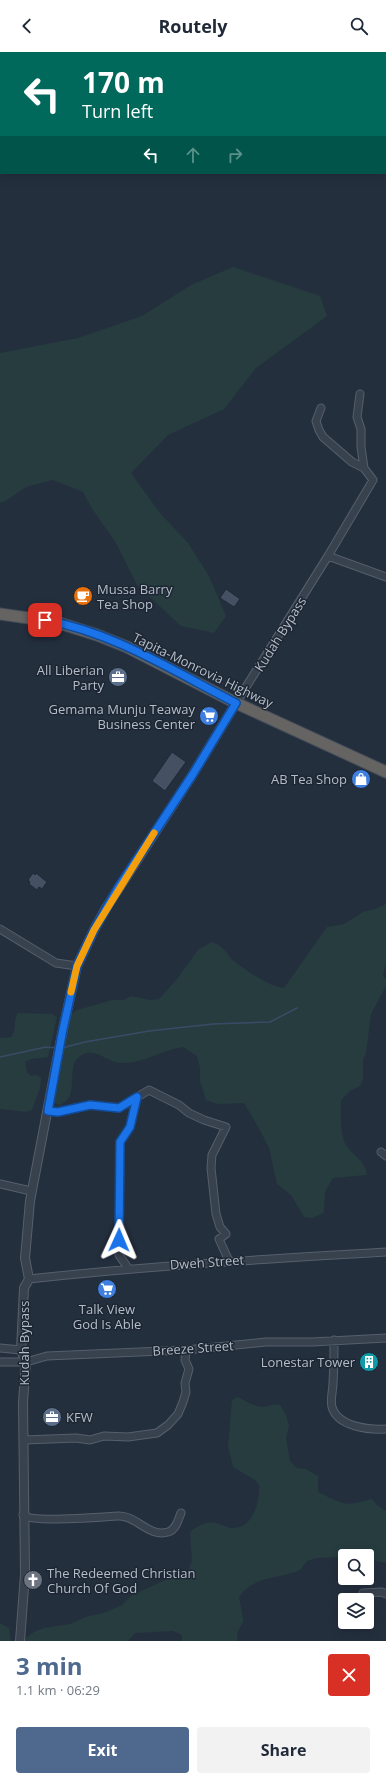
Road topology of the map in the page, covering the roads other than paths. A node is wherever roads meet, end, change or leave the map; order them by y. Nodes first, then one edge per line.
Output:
1 (360, 394) dead end
2 (321, 408) dead end
3 (364, 468) junction
4 (328, 556) junction
5 (386, 577) edge
6 (0, 614) edge
7 (236, 703) junction
8 (386, 772) edge
9 (0, 928) edge
10 (77, 966) junction
11 (137, 1097) junction
12 (48, 1111) junction
13 (0, 1184) edge
14 (31, 1190) junction
15 (386, 1252) edge
16 (229, 1261) junction
17 (128, 1268) junction
18 (30, 1279) junction
19 (386, 1338) edge
20 (334, 1340) junction
21 (0, 1348) edge
22 (22, 1350) junction
23 (186, 1350) junction
24 (0, 1362) edge
25 (26, 1362) junction
26 (386, 1429) edge
27 (24, 1440) junction
28 (180, 1512) dead end
29 (23, 1515) junction
30 (363, 1593) dead end
31 (386, 1594) edge
32 (20, 1641) edge

1 - 3 street
2 - 3 street
3 - 4 street, Kudah Bypass
4 - 5 street
4 - 7 street, Kudah Bypass
6 - 7 highway, Tapita-Monrovia Highway
7 - 8 highway, Tapita-Monrovia Highway
7 - 10 street, Kudah Bypass
9 - 10 street
10 - 12 street, Kudah Bypass
11 - 12 street
11 - 16 street
11 - 17 street
12 - 14 street, Kudah Bypass
13 - 14 street
14 - 18 street, Kudah Bypass
15 - 16 street, Dweh Street
16 - 17 street, Dweh Street
17 - 18 street, Dweh Street
18 - 22 street, Kudah Bypass
19 - 20 street, Breeze Street
20 - 23 street, Breeze Street
20 - 26 street
21 - 22 street
22 - 25 street, Kudah Bypass
23 - 25 street, Breeze Street
23 - 27 street
24 - 25 street, Breeze Street
25 - 27 street, Kudah Bypass
27 - 29 street, Kudah Bypass
28 - 29 street
29 - 32 street, Kudah Bypass
30 - 31 street

